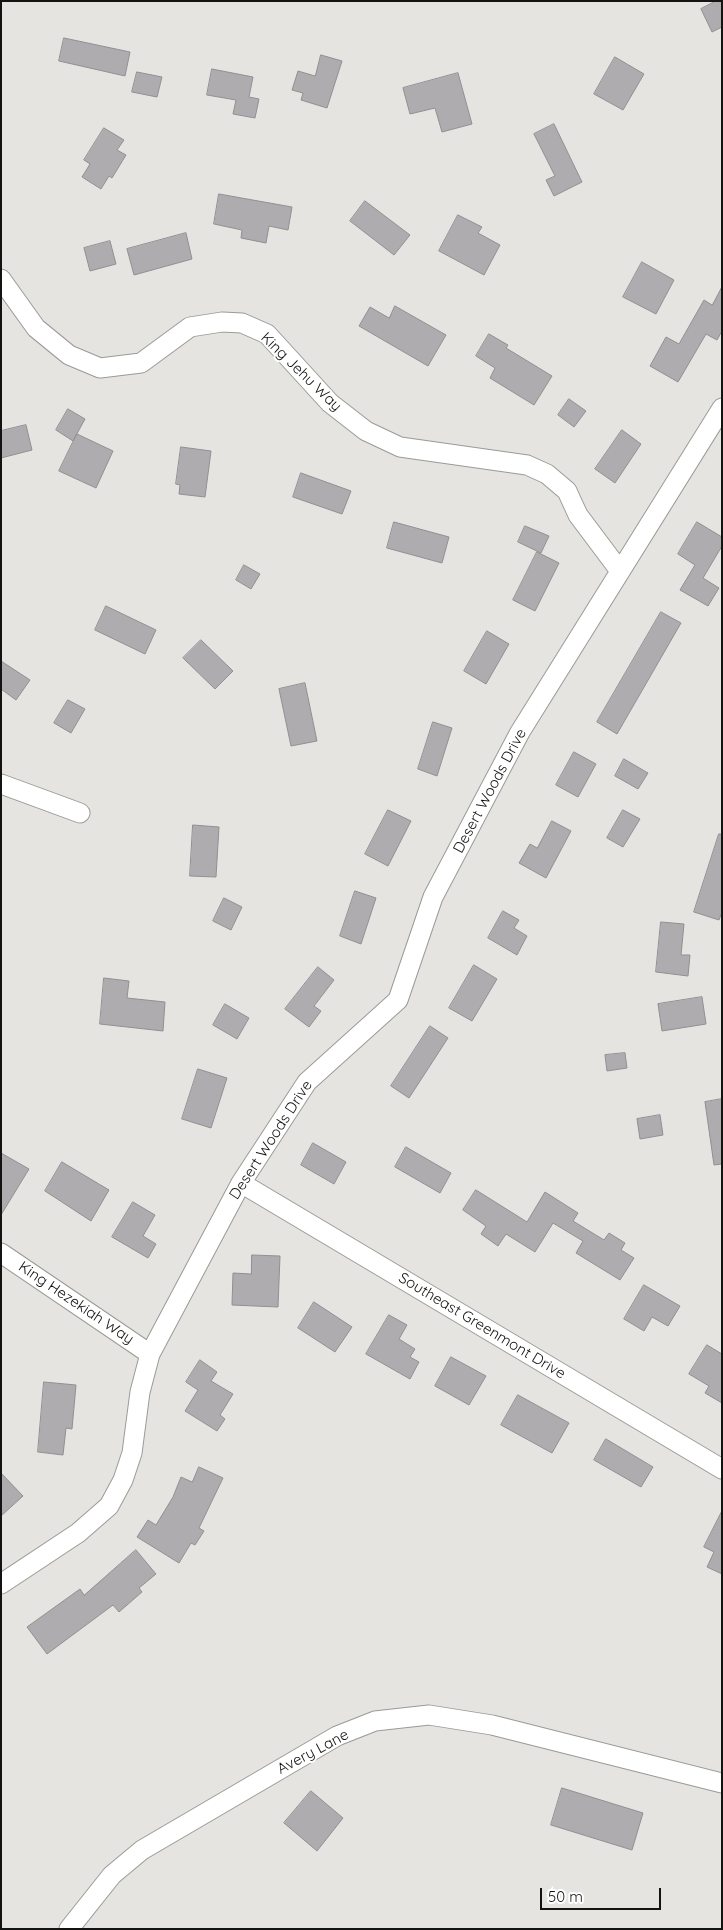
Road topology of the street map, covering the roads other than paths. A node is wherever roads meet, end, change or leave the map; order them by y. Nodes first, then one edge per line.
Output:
1 (1, 279) edge
2 (722, 408) edge
3 (620, 571) junction
4 (1, 784) edge
5 (80, 813) dead end
6 (241, 1183) junction
7 (1, 1253) edge
8 (150, 1354) junction
9 (722, 1469) edge
10 (1, 1584) edge
11 (722, 1783) edge
12 (69, 1929) edge

1 - 3 street, King Jehu Way
2 - 3 street, Desert Woods Drive
3 - 6 street, Desert Woods Drive
4 - 5 street
6 - 8 street, Desert Woods Drive
6 - 9 street, Southeast Greenmont Drive
7 - 8 street, King Hezekiah Way
8 - 10 street, Desert Woods Drive
11 - 12 street, Avery Lane

